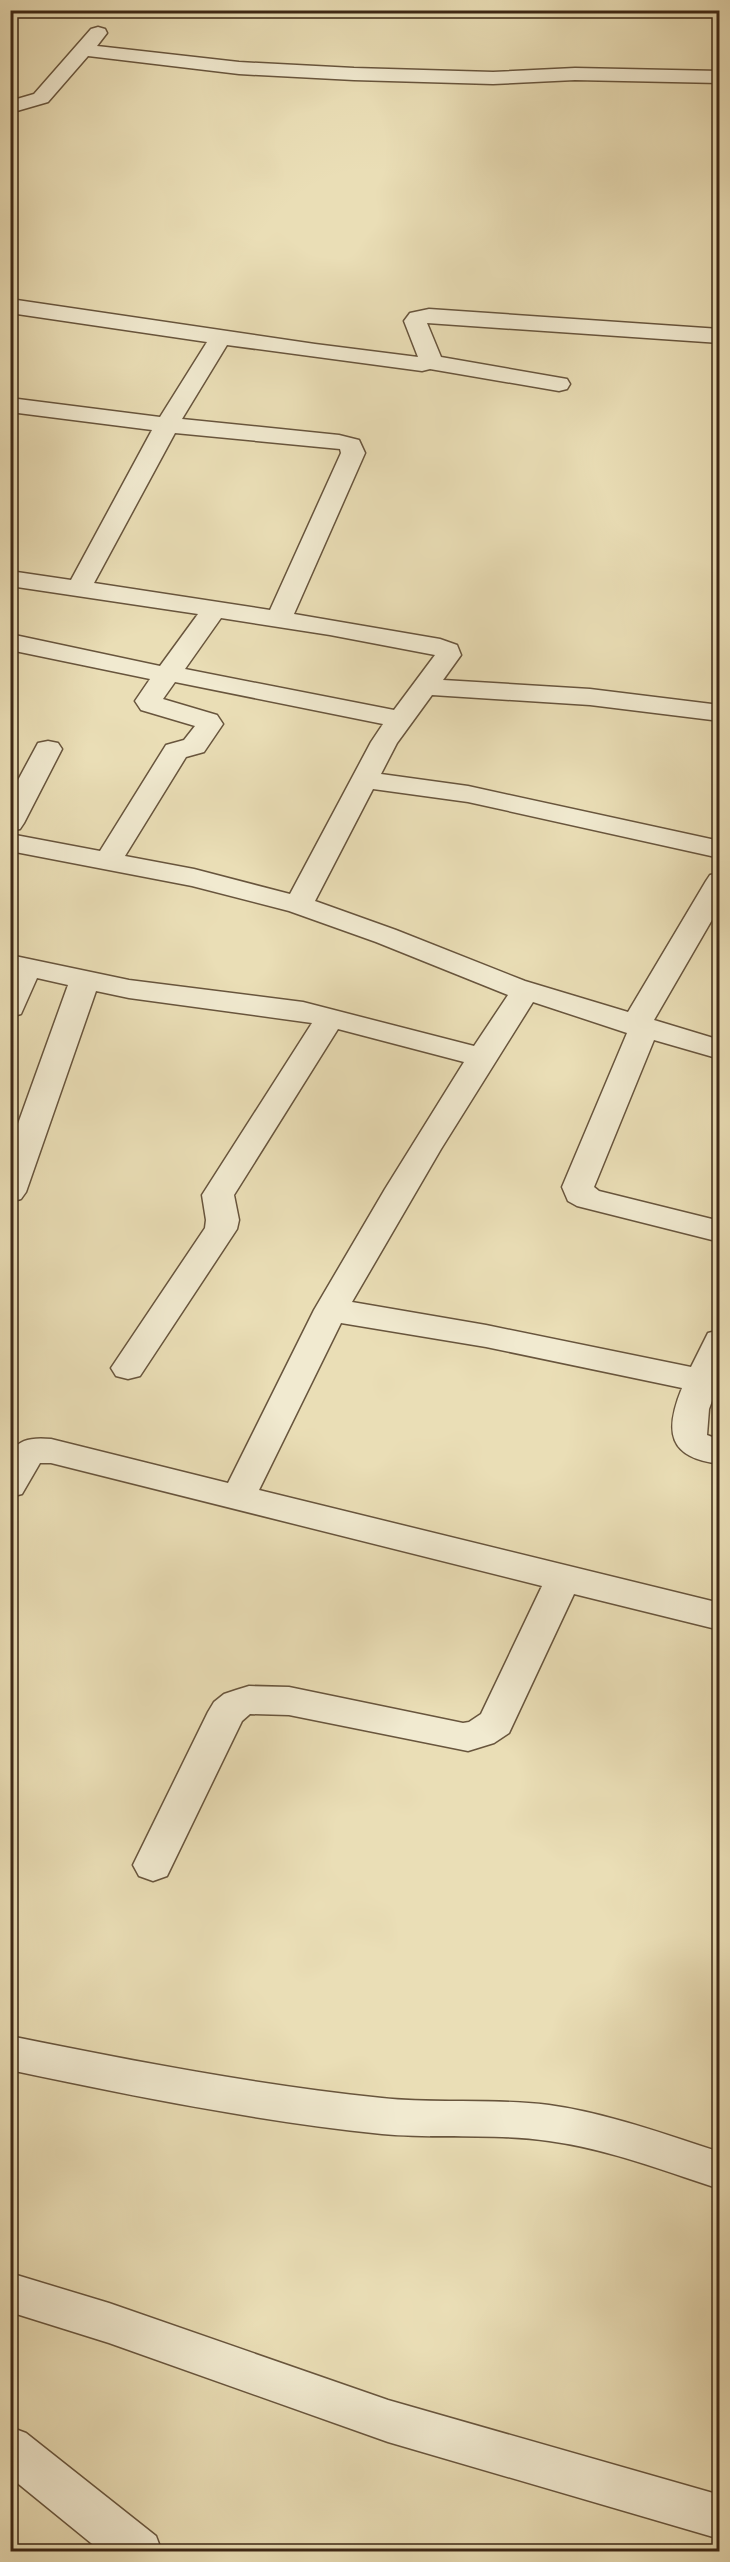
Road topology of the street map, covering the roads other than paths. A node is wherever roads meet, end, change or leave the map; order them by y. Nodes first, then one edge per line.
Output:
1 (99, 32) dead end
2 (82, 50) junction
3 (720, 77) edge
4 (10, 107) edge
5 (10, 306) edge
6 (720, 336) edge
7 (221, 337) junction
8 (429, 362) junction
9 (559, 384) dead end
10 (10, 405) edge
11 (167, 425) junction
12 (10, 578) edge
13 (79, 588) junction
14 (215, 609) junction
15 (279, 619) junction
16 (10, 642) edge
17 (167, 674) junction
18 (425, 687) junction
19 (720, 713) edge
20 (401, 720) junction
21 (48, 749) dead end
22 (364, 780) junction
23 (10, 824) edge
24 (10, 843) edge
25 (720, 850) edge
26 (108, 860) junction
27 (720, 881) edge
28 (299, 905) junction
29 (18, 966) edge
30 (86, 980) junction
31 (525, 991) junction
32 (10, 1008) edge
33 (331, 1017) junction
34 (639, 1027) junction
35 (720, 1050) edge
36 (482, 1057) junction
37 (10, 1192) edge
38 (720, 1232) edge
39 (331, 1310) junction
40 (720, 1341) edge
41 (128, 1368) dead end
42 (702, 1381) junction
43 (720, 1452) edge
44 (10, 1485) edge
45 (238, 1497) junction
46 (563, 1579) junction
47 (720, 1617) edge
48 (153, 1864) dead end
49 (10, 2053) edge
50 (720, 2171) edge
51 (10, 2292) edge
52 (10, 2448) edge
53 (720, 2517) edge
54 (139, 2552) edge

1 - 2 street
2 - 3 street
2 - 4 street
5 - 7 street
6 - 8 street
7 - 8 street
7 - 11 street
8 - 9 street
10 - 11 street
11 - 13 street
11 - 15 street
12 - 13 street
13 - 14 street
14 - 15 street
14 - 17 street
15 - 18 street
16 - 17 street
17 - 20 street
17 - 26 street
18 - 19 street
18 - 20 street
20 - 22 street
21 - 23 street
22 - 25 street
22 - 28 street
24 - 26 street
26 - 28 street
27 - 34 street
28 - 31 street
29 - 30 street
29 - 32 street
30 - 33 street
30 - 37 street
31 - 34 street
31 - 36 street
33 - 36 street
33 - 41 street
34 - 35 street
34 - 38 street
36 - 39 street
39 - 42 street
39 - 45 street
40 - 42 street
42 - 43 street
44 - 45 street
45 - 46 street
46 - 47 street
46 - 48 street
49 - 50 street
51 - 53 street
52 - 54 street

